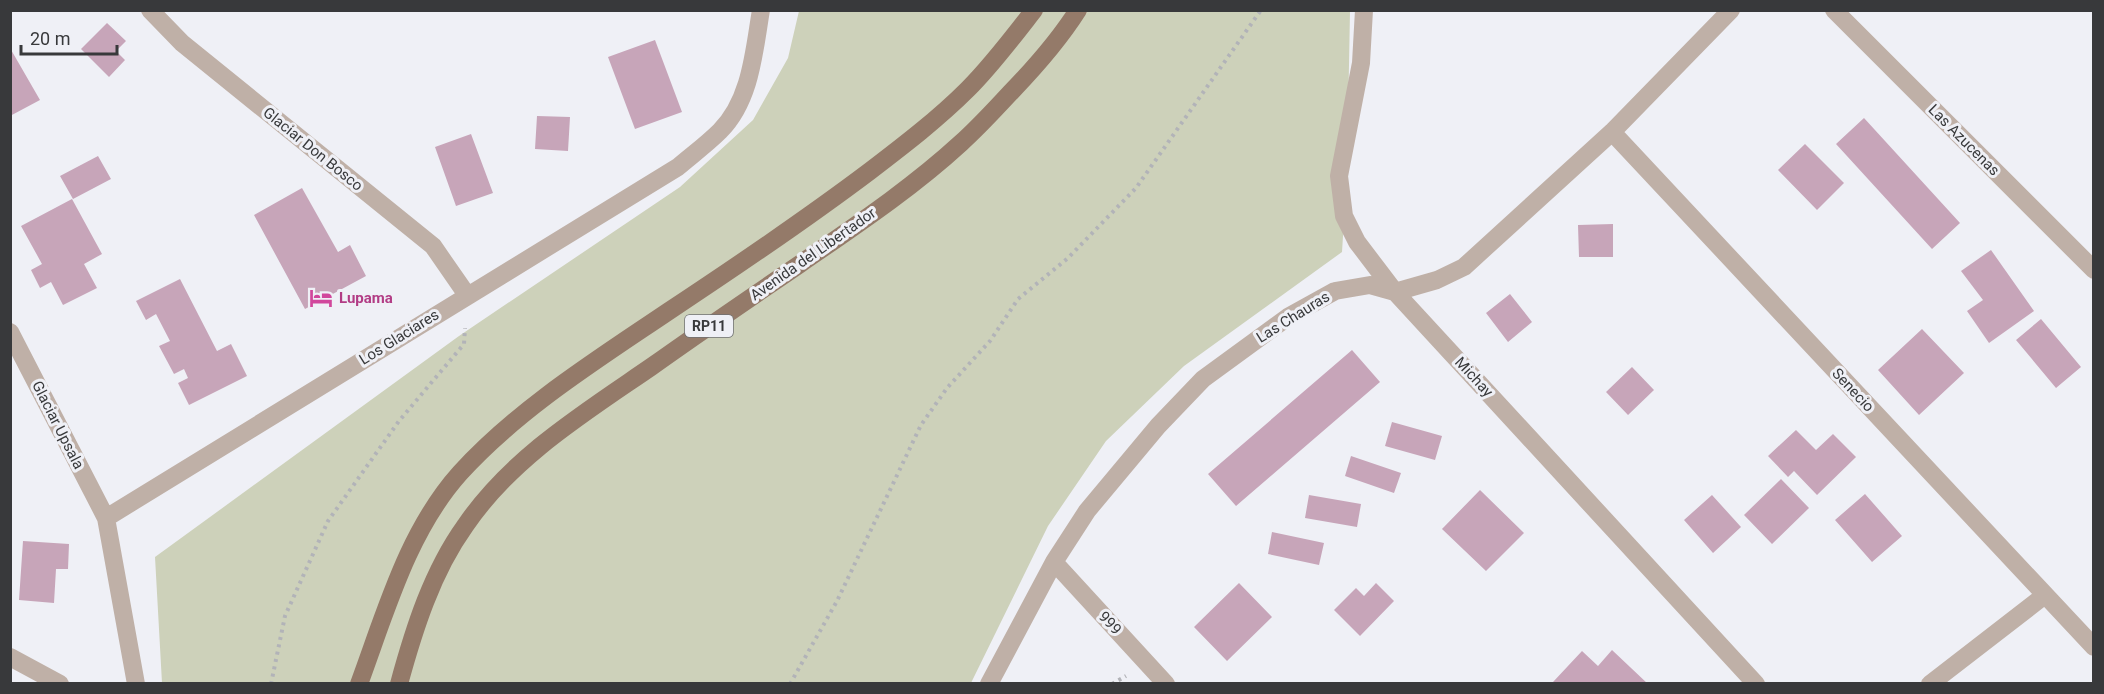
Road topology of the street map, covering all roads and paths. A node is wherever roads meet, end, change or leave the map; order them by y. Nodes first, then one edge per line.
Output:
1 (150, 10) edge
2 (761, 10) edge
3 (1034, 10) edge
4 (1078, 10) edge
5 (1261, 10) edge
6 (1364, 10) edge
7 (1731, 10) edge
8 (1834, 10) edge
9 (1612, 132) junction
10 (2094, 270) edge
11 (1395, 292) junction
12 (467, 295) junction
13 (10, 332) edge
14 (106, 518) junction
15 (1054, 562) junction
16 (2045, 596) junction
17 (2094, 647) edge
18 (10, 657) edge
19 (60, 684) edge
20 (136, 684) edge
21 (271, 684) edge
22 (359, 684) edge
23 (399, 684) edge
24 (790, 684) edge
25 (989, 684) edge
26 (1166, 684) edge
27 (1756, 684) edge
28 (1930, 684) edge

1 - 12 street, Glaciar Don Bosco
2 - 12 street, Los Glaciares
3 - 22 main road, RP11
4 - 23 main road, Avenida del Libertador / RP11
5 - 24 path
6 - 11 street, Michay
7 - 9 street, Las Chauras
8 - 10 street, Las Azucenas
9 - 11 street, Las Chauras
9 - 16 street, Senecio
11 - 15 street, Las Chauras
11 - 27 street, Michay
12 - 14 street, Los Glaciares
12 - 21 path
13 - 14 street, Glaciar Upsala
14 - 20 street
15 - 25 street, Las Chauras
15 - 26 street, 999
16 - 17 street, Senecio
16 - 28 street
18 - 19 street

